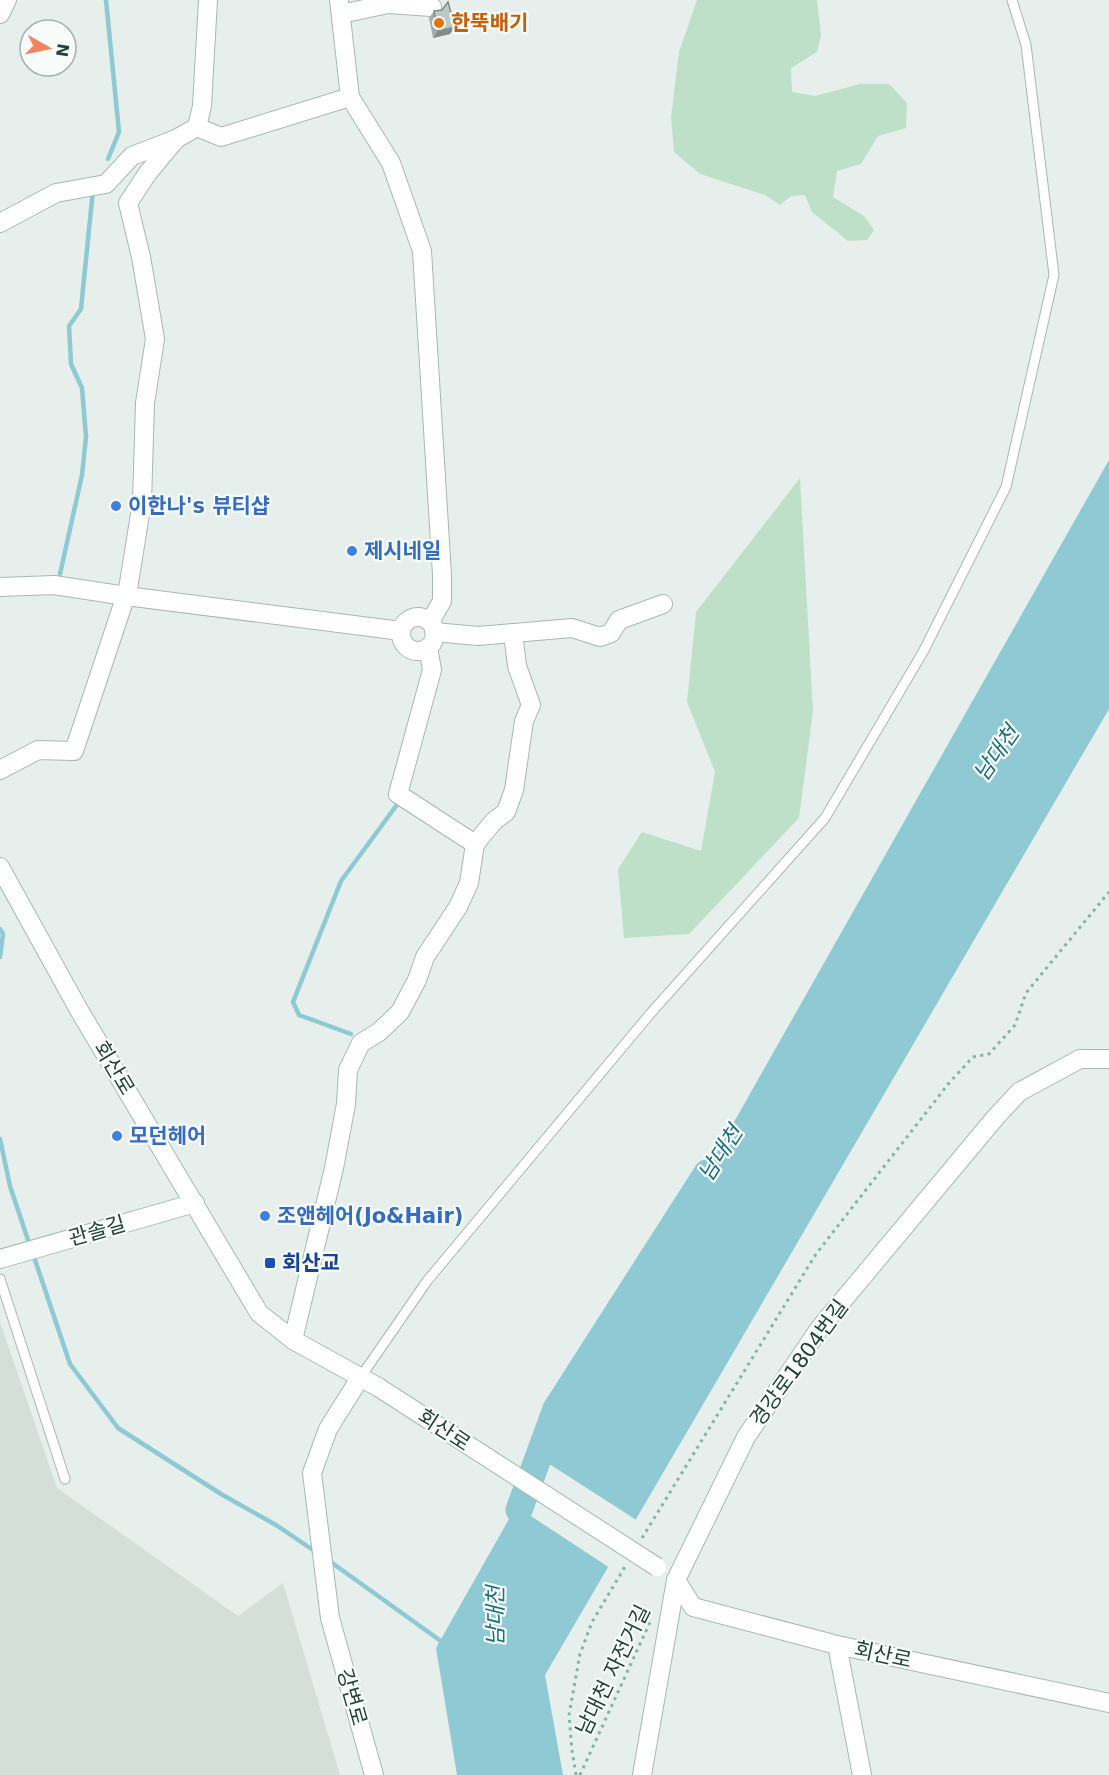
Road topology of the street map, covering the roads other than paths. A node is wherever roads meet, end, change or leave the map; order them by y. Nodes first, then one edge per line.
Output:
1 (7, 0) edge
2 (208, 0) edge
3 (1012, 0) edge
4 (340, 7) edge
5 (432, 7) dead end
6 (0, 14) edge
7 (350, 97) junction
8 (197, 127) junction
9 (176, 139) junction
10 (0, 223) edge
11 (0, 586) edge
12 (126, 596) junction
13 (663, 604) dead end
14 (401, 632) junction
15 (513, 633) junction
16 (431, 634) junction
17 (0, 770) edge
18 (475, 844) junction
19 (0, 867) edge
20 (1109, 1059) edge
21 (195, 1203) junction
22 (0, 1259) edge
23 (0, 1279) edge
24 (293, 1340) junction
25 (360, 1378) junction
26 (65, 1479) dead end
27 (676, 1580) junction
28 (837, 1645) junction
29 (1109, 1703) edge
30 (374, 1775) edge
31 (642, 1775) edge
32 (862, 1775) edge

1 - 6 street
2 - 8 street
3 - 25 lane
4 - 5 street
4 - 7 street
7 - 8 street
7 - 16 street
8 - 9 street
9 - 10 street
9 - 12 street
11 - 12 street
12 - 14 street
12 - 17 street
13 - 15 street
14 - 16 street
14 - 16 street
15 - 16 street
15 - 18 street
16 - 18 street
18 - 24 street
19 - 21 street, 회산로
20 - 27 street, 경강로1804번길
21 - 22 street, 관솔길
21 - 24 street, 회산로
23 - 26 lane
24 - 25 street, 회산로
25 - 27 street, 회산로, bridge
25 - 30 street, 강변로
27 - 28 street, 회산로
27 - 31 street, 경강로1804번길
28 - 29 street, 회산로
28 - 32 street

